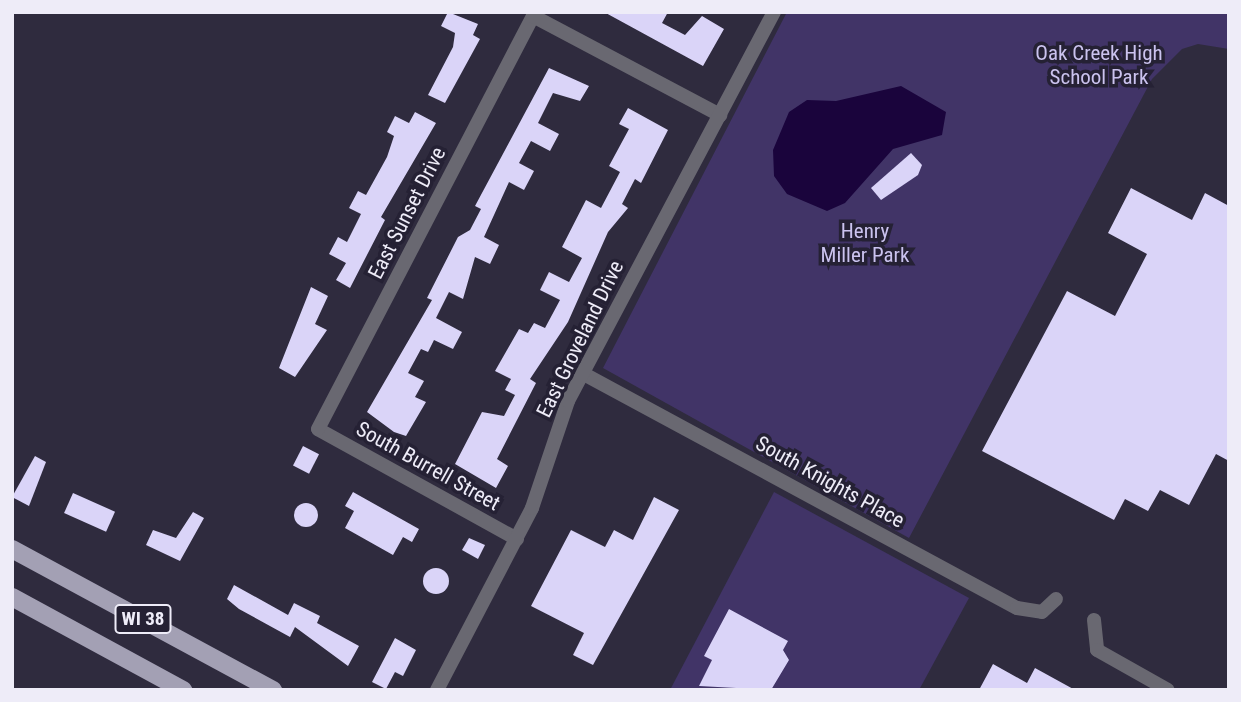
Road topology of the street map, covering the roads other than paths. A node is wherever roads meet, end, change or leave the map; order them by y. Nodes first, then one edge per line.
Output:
1 (774, 12) edge
2 (720, 115) junction
3 (582, 373) junction
4 (318, 429) joint
5 (517, 539) junction
6 (16, 552) edge
7 (12, 597) edge
8 (1056, 599) dead end
9 (1094, 620) dead end
10 (183, 690) edge
11 (273, 690) edge
12 (437, 690) edge
13 (1168, 690) edge

1 - 2 street, East Groveland Drive
2 - 3 street, East Groveland Drive
2 - 4 street, East Sunset Drive
3 - 5 street, East Groveland Drive
3 - 8 street, South Knights Place
4 - 5 street, South Burrell Street
5 - 12 street, East Groveland Drive
6 - 11 main road, WI 38
7 - 10 main road, WI 38
9 - 13 street

